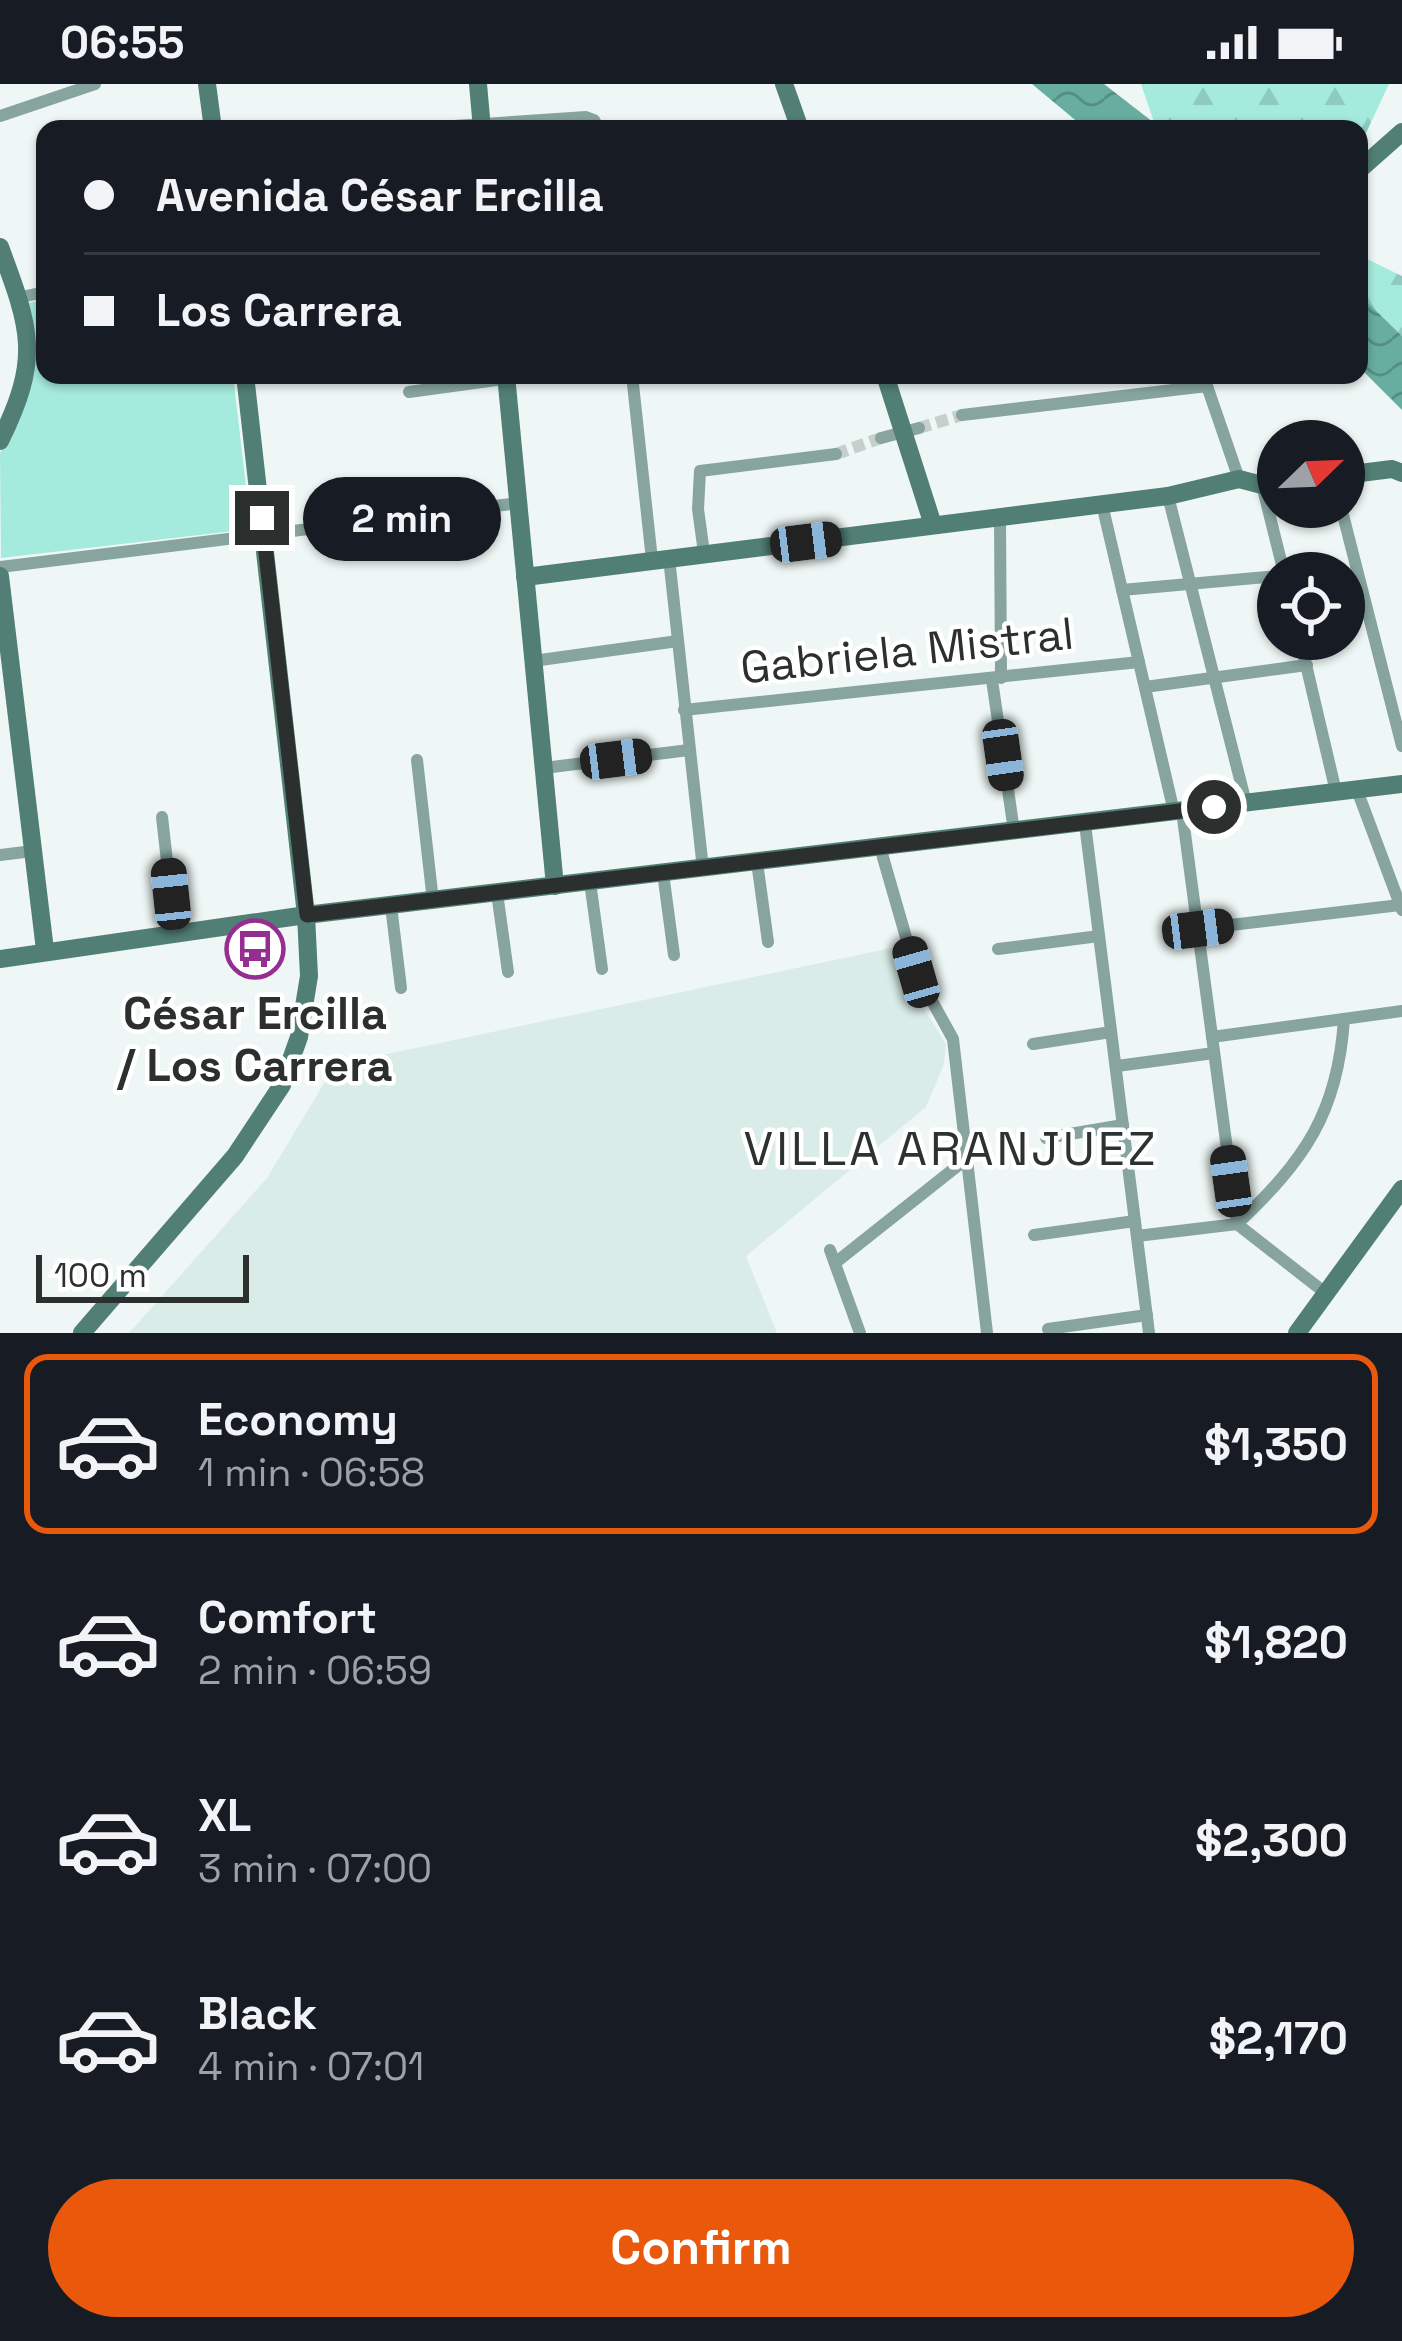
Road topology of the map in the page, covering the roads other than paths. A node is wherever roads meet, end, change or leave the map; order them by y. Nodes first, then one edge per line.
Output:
1 (95, 84) edge
2 (207, 84) edge
3 (478, 84) edge
4 (784, 84) edge
5 (0, 116) edge
6 (212, 120) edge
7 (481, 120) edge
8 (551, 120) edge
9 (594, 120) edge
10 (797, 120) edge
11 (1402, 132) edge
12 (1368, 162) edge
13 (0, 247) edge
14 (36, 294) edge
15 (21, 297) junction
16 (246, 384) edge
17 (461, 384) edge
18 (507, 384) edge
19 (633, 384) edge
20 (889, 384) edge
21 (409, 392) dead end
22 (962, 415) tunnel mouth
23 (911, 431) junction
24 (880, 438) tunnel mouth
25 (0, 441) edge
26 (836, 454) tunnel mouth
27 (1365, 473) edge
28 (1402, 473) edge
29 (1239, 479) junction
30 (1257, 482) edge
31 (1168, 496) junction
32 (518, 503) junction
33 (1102, 504) junction
34 (1000, 518) junction
35 (933, 526) junction
36 (1345, 528) edge
37 (264, 535) junction
38 (704, 553) junction
39 (660, 559) junction
40 (0, 571) edge
41 (525, 577) junction
42 (1257, 577) edge
43 (1192, 584) junction
44 (1122, 590) junction
45 (678, 641) junction
46 (1306, 660) edge
47 (533, 661) junction
48 (1139, 662) junction
49 (1307, 665) junction
50 (1215, 678) junction
51 (996, 679) junction
52 (1145, 687) junction
53 (684, 710) junction
54 (1402, 746) edge
55 (689, 750) junction
56 (417, 760) dead end
57 (544, 768) junction
58 (1402, 784) edge
59 (1357, 790) junction
60 (1336, 792) junction
61 (1246, 803) junction
62 (1178, 811) junction
63 (162, 817) dead end
64 (1085, 824) junction
65 (1013, 831) junction
66 (880, 847) junction
67 (33, 851) junction
68 (0, 855) edge
69 (757, 862) junction
70 (703, 868) junction
71 (663, 874) junction
72 (590, 882) junction
73 (555, 886) junction
74 (497, 893) junction
75 (433, 901) junction
76 (391, 906) junction
77 (1401, 908) edge
78 (307, 915) junction
79 (1198, 929) junction
80 (175, 932) junction
81 (1099, 936) junction
82 (768, 943) dead end
83 (998, 949) dead end
84 (45, 950) junction
85 (674, 955) dead end
86 (0, 959) edge
87 (602, 969) dead end
88 (508, 972) dead end
89 (401, 988) dead end
90 (1402, 1011) edge
91 (1344, 1019) junction
92 (1111, 1032) junction
93 (1212, 1037) junction
94 (1033, 1044) dead end
95 (1214, 1053) junction
96 (1117, 1066) junction
97 (1123, 1125) junction
98 (1046, 1138) dead end
99 (965, 1160) junction
100 (1402, 1189) edge
101 (1237, 1224) junction
102 (1136, 1228) junction
103 (1034, 1235) dead end
104 (1328, 1295) junction
105 (1147, 1316) junction
106 (1048, 1329) dead end
107 (82, 1333) edge
108 (860, 1333) edge
109 (987, 1333) edge
110 (1149, 1333) edge
111 (1297, 1333) edge

1 - 5 street
2 - 6 street
3 - 7 street
4 - 10 street
8 - 9 street
11 - 12 street
13 - 15 street
14 - 15 street
15 - 25 street
16 - 37 street
17 - 21 street
18 - 32 street
19 - 39 street
20 - 23 street
22 - 29 street
23 - 24 street
23 - 35 street
26 - 38 street
27 - 28 street
29 - 30 street
29 - 31 street
31 - 33 street
31 - 43 street
32 - 37 street
32 - 41 street
33 - 34 street
33 - 44 street
34 - 35 street
34 - 51 street
35 - 38 street
36 - 54 street
37 - 40 street
37 - 78 street
38 - 39 street
39 - 41 street
39 - 45 street
40 - 67 street
41 - 47 street
42 - 43 street
43 - 44 street
43 - 50 street
44 - 48 street
45 - 47 street
45 - 53 street
46 - 49 street
47 - 57 street
48 - 51 street, Gabriela Mistral
48 - 52 street
49 - 50 street
49 - 60 street
50 - 52 street
50 - 61 street
51 - 53 street, Gabriela Mistral
51 - 65 street
52 - 62 street
53 - 55 street
55 - 57 street
55 - 70 street
56 - 75 street
57 - 73 street
58 - 59 street
59 - 60 street
59 - 77 street
60 - 61 street
61 - 62 street
62 - 64 street
62 - 79 street
63 - 80 street
64 - 65 street
64 - 81 street
65 - 66 street
66 - 69 street
66 - 99 street
67 - 68 street
67 - 84 street
69 - 70 street
69 - 82 street
70 - 71 street
71 - 72 street
71 - 85 street
72 - 73 street
72 - 87 street
73 - 74 street
74 - 75 street
74 - 88 street
75 - 76 street
76 - 78 street
76 - 89 street
77 - 79 street
78 - 80 street
78 - 107 street
79 - 93 street
80 - 84 street
81 - 83 street
81 - 92 street
84 - 86 street
90 - 91 street
91 - 93 street
91 - 101 street
92 - 94 street
92 - 96 street
93 - 95 street
95 - 96 street
95 - 101 street
96 - 97 street
97 - 98 street
97 - 102 street
99 - 108 street
99 - 109 street
100 - 104 street
101 - 102 street
101 - 104 street
102 - 103 street
102 - 105 street
104 - 111 street
105 - 106 street
105 - 110 street

